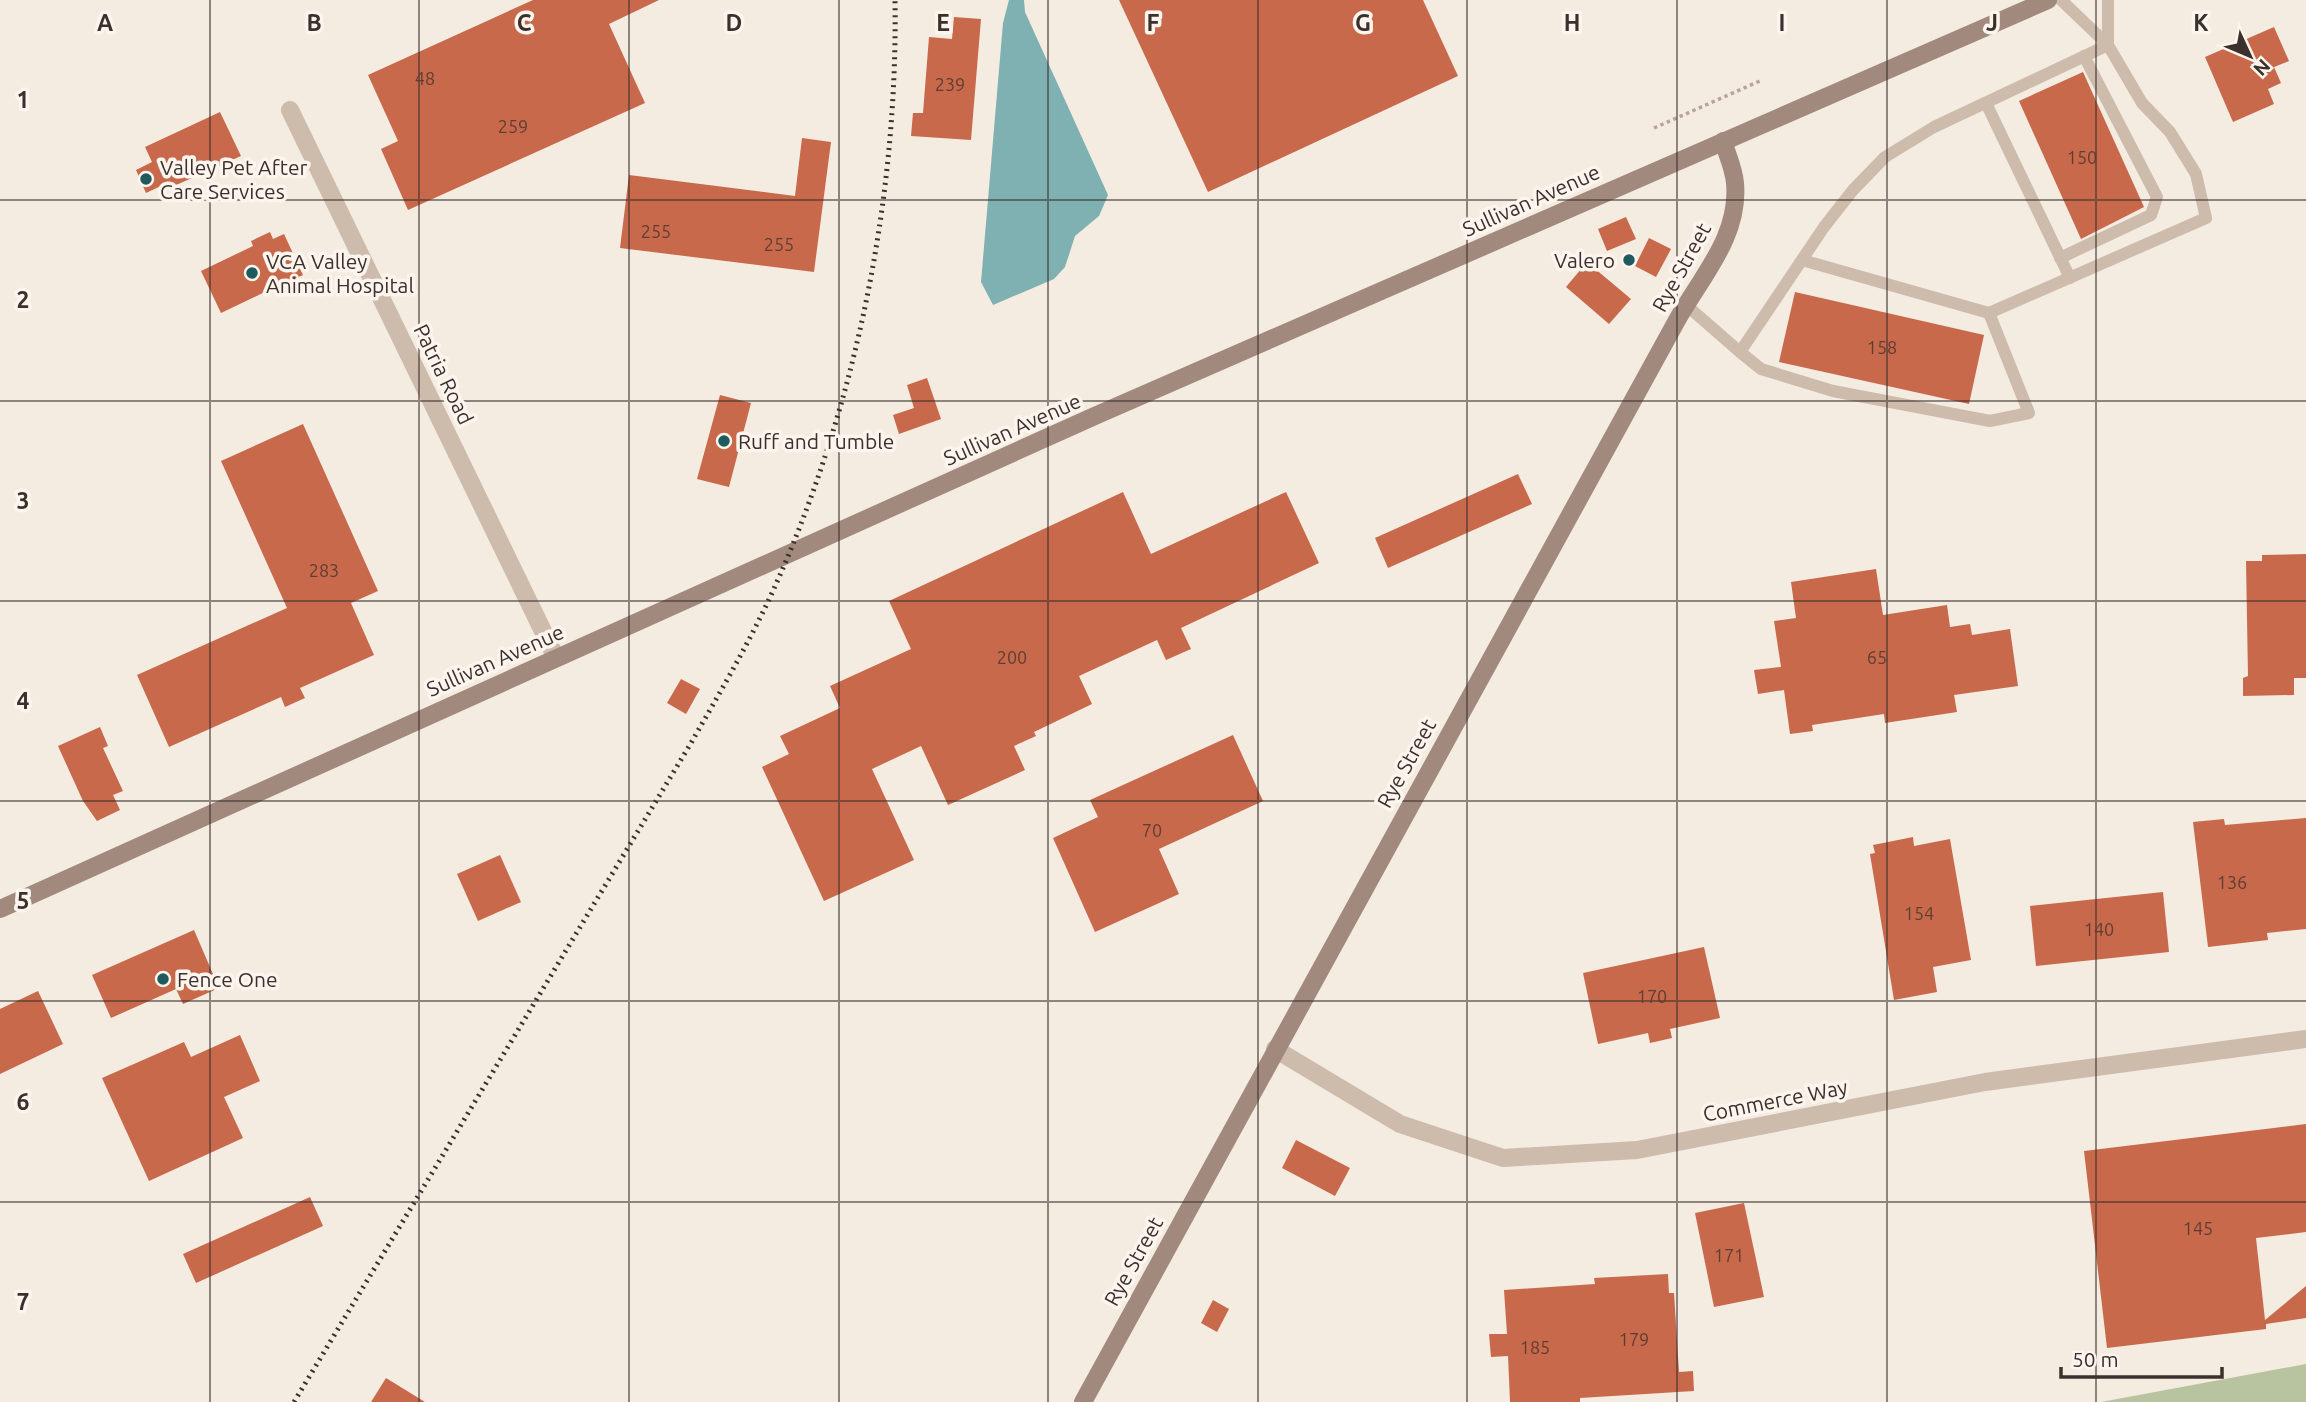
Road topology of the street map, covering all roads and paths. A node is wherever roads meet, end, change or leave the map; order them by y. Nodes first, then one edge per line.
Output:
1 (2048, 0) edge
2 (2061, 0) edge
3 (2108, 0) edge
4 (2108, 45) junction
5 (2084, 56) junction
6 (1762, 80) dead end
7 (1986, 103) junction
8 (290, 110) dead end
9 (1654, 128) dead end
10 (1723, 141) junction
11 (2060, 258) junction
12 (1802, 260) junction
13 (2070, 278) junction
14 (1686, 305) junction
15 (1989, 313) junction
16 (1740, 352) junction
17 (556, 658) junction
18 (0, 909) edge
19 (2306, 1039) edge
20 (1275, 1049) junction
21 (1083, 1402) edge

1 - 10 main road, Sullivan Avenue
2 - 4 lane
3 - 4 lane
4 - 5 lane
4 - 13 lane
5 - 7 lane
5 - 11 lane
6 - 9 path
7 - 11 lane
7 - 12 lane
8 - 17 street, Patria Road
10 - 14 main road, Rye Street
10 - 17 main road, Sullivan Avenue
11 - 13 lane
12 - 15 lane
12 - 16 lane
13 - 15 lane
14 - 16 lane
14 - 20 main road, Rye Street
15 - 16 lane
17 - 18 main road, Sullivan Avenue
19 - 20 street, Commerce Way
20 - 21 main road, Rye Street

